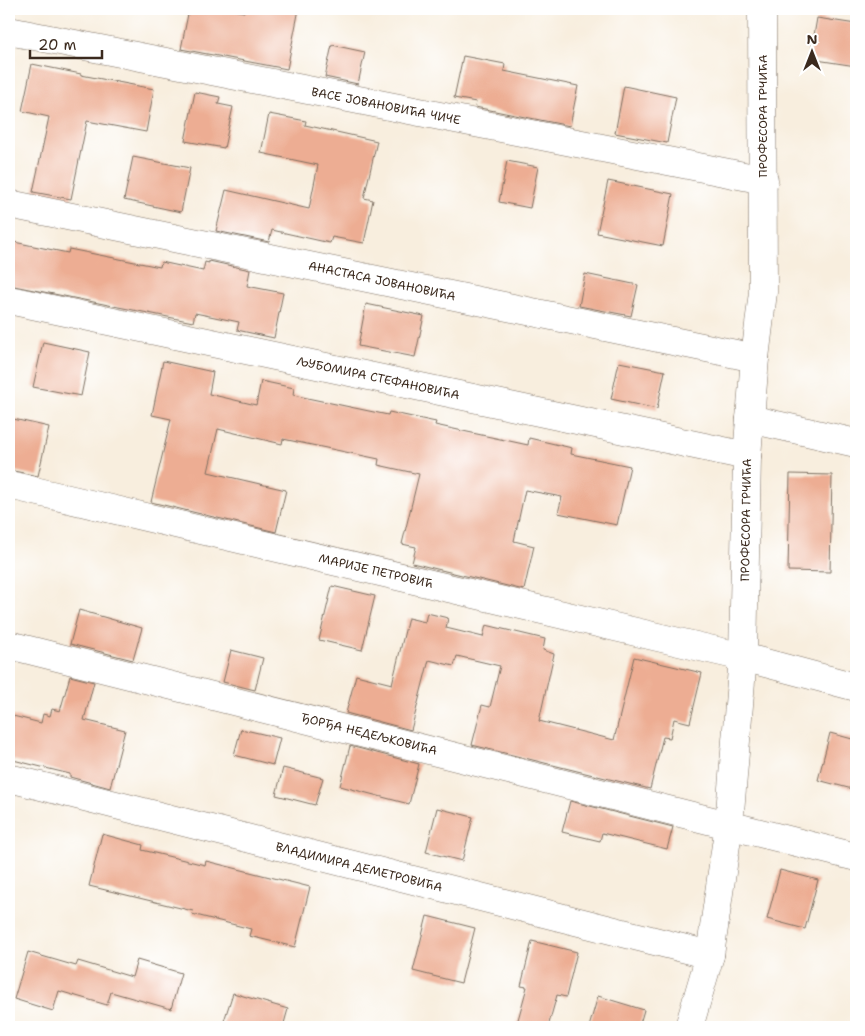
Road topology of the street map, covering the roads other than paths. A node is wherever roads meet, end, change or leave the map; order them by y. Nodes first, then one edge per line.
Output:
1 (762, 9) edge
2 (9, 32) edge
3 (764, 180) junction
4 (9, 204) edge
5 (9, 300) edge
6 (755, 358) junction
7 (750, 419) junction
8 (856, 443) edge
9 (748, 456) junction
10 (9, 485) edge
11 (9, 644) edge
12 (743, 657) junction
13 (856, 687) edge
14 (9, 778) edge
15 (729, 824) junction
16 (856, 857) edge
17 (710, 955) junction
18 (689, 1027) edge

1 - 3 street, ПРОФЕСОРА ГРЧИЋА
2 - 3 street, ВАСЕ ЈОВАНОВИЋА ЧИЧЕ
3 - 6 street, ПРОФЕСОРА ГРЧИЋА
4 - 6 street, АНАСТАСА ЈОВАНОВИЋА
5 - 9 street, ЉУБОМИРА СТЕФАНОВИЋА
6 - 7 street, ПРОФЕСОРА ГРЧИЋА
7 - 8 street
7 - 9 street, ПРОФЕСОРА ГРЧИЋА
9 - 12 street, ПРОФЕСОРА ГРЧИЋА
10 - 12 street, МАРИЈЕ ПЕТРОВИЋ
11 - 15 street, ЂОРЂА НЕДЕЉКОВИЋА
12 - 13 street, МАРИЈЕ ПЕТРОВИЋ
12 - 15 street, ПРОФЕСОРА ГРЧИЋА
14 - 17 street, ВЛАДИМИРА ДЕМЕТРОВИЋА
15 - 16 street, ЂОРЂА НЕДЕЉКОВИЋА
15 - 17 street, ПРОФЕСОРА ГРЧИЋА
17 - 18 street, ПРОФЕСОРА ГРЧИЋА

